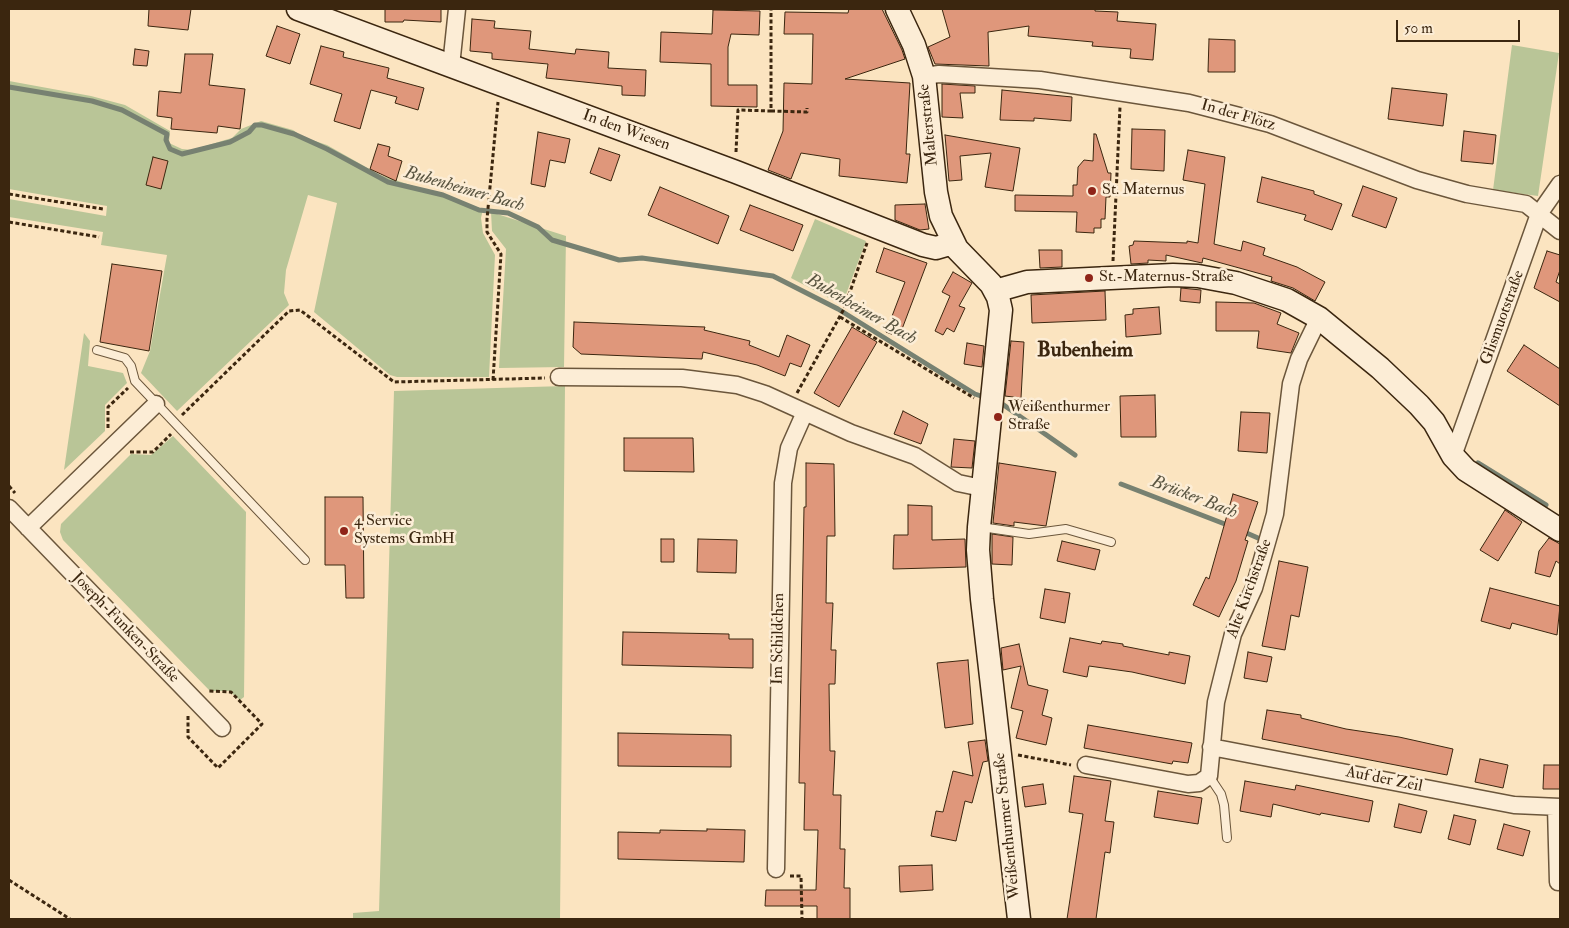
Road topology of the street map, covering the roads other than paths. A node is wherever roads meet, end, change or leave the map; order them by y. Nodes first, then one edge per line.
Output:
1 (298, 9) edge
2 (456, 9) edge
3 (897, 9) edge
4 (451, 66) junction
5 (924, 76) junction
6 (1560, 184) edge
7 (1539, 214) junction
8 (1560, 230) edge
9 (953, 243) junction
10 (995, 291) junction
11 (1319, 318) junction
12 (97, 350) dead end
13 (559, 377) road end
14 (156, 404) junction
15 (798, 408) junction
16 (1453, 456) junction
17 (982, 488) junction
18 (14, 503) edge
19 (978, 527) junction
20 (28, 528) junction
21 (1560, 530) edge
22 (1112, 542) dead end
23 (305, 560) dead end
24 (222, 728) dead end
25 (1212, 747) junction
26 (1086, 765) road end
27 (1209, 776) junction
28 (1558, 807) edge
29 (1227, 838) dead end
30 (776, 870) road end
31 (1558, 882) dead end
32 (1019, 919) edge

1 - 4 street, In den Wiesen
2 - 4 street
3 - 5 street, Malterstraße
4 - 9 street, In den Wiesen
5 - 7 street, In der Flötz
5 - 9 street, Malterstraße
6 - 7 street, Glismuotstraße
7 - 8 street, In der Flötz
7 - 16 street, Glismuotstraße
9 - 10 street, Weißenthurmer Straße
10 - 11 street
10 - 17 street, Weißenthurmer Straße
11 - 16 street
11 - 25 street, Alte Kirchstraße
12 - 14 lane
13 - 15 street
14 - 20 street
14 - 23 lane
15 - 17 street
15 - 30 street, Im Schildchen
16 - 21 street
17 - 19 street, Weißenthurmer Straße
18 - 20 street, Joseph-Funken-Straße
19 - 22 lane
19 - 32 street, Weißenthurmer Straße
20 - 24 street, Joseph-Funken-Straße
25 - 27 street, Alte Kirchstraße
25 - 28 street, Auf der Zeil
26 - 27 street
27 - 29 lane
28 - 31 street, Auf der Zeil

